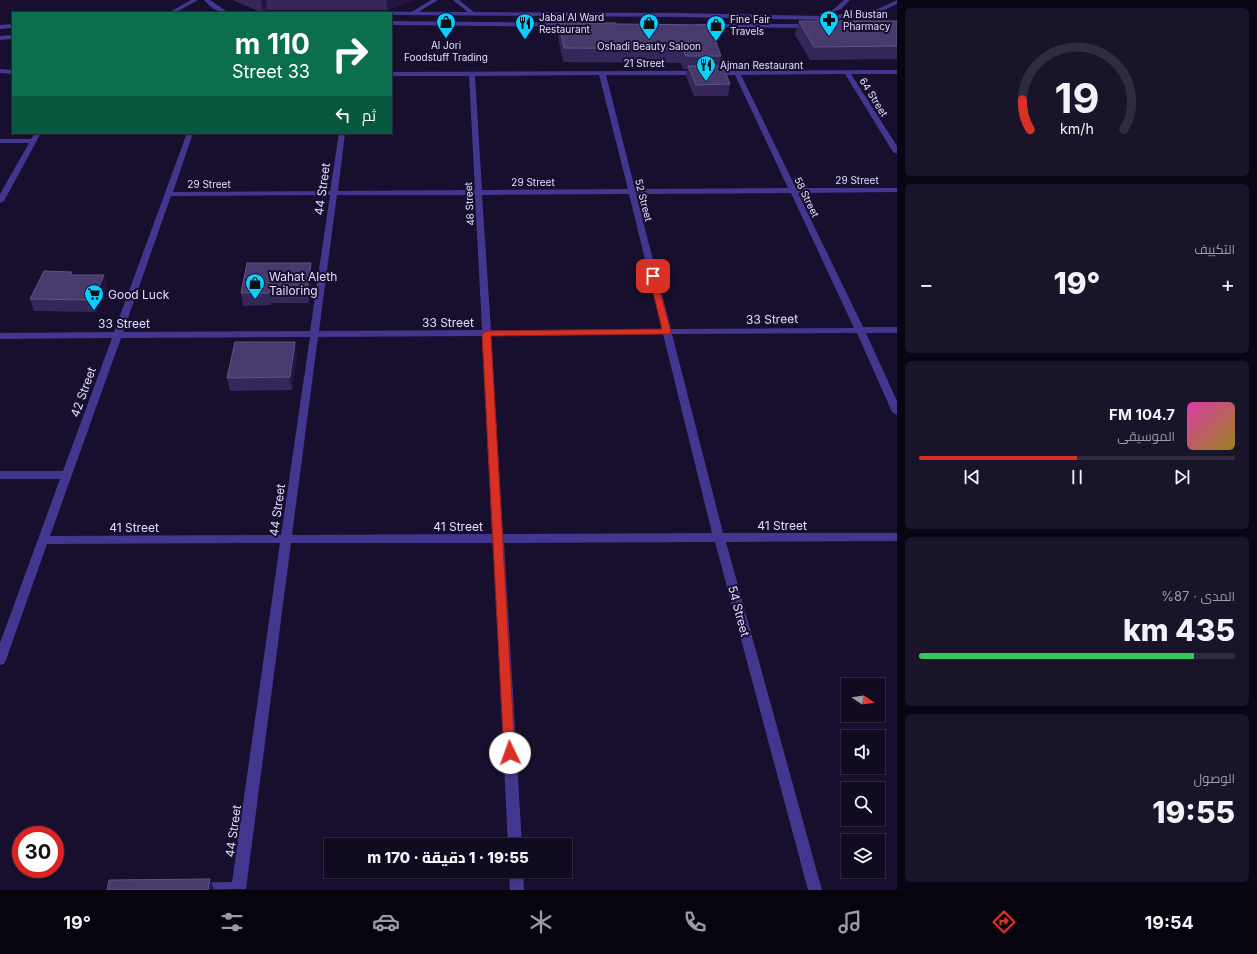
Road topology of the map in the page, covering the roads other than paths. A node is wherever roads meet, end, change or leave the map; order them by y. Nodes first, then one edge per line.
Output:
1 (195, 0) edge
2 (207, 0) edge
3 (435, 0) edge
4 (456, 0) edge
5 (847, 0) edge
6 (897, 2) edge
7 (173, 12) edge
8 (224, 12) edge
9 (392, 13) edge
10 (412, 13) junction
11 (472, 13) junction
12 (806, 18) junction
13 (392, 23) edge
14 (580, 25) edge
15 (12, 26) edge
16 (694, 26) edge
17 (818, 26) edge
18 (0, 27) edge
19 (12, 37) edge
20 (0, 38) edge
21 (0, 71) edge
22 (12, 72) edge
23 (897, 72) edge
24 (602, 73) junction
25 (737, 73) junction
26 (847, 73) junction
27 (392, 74) edge
28 (472, 74) junction
29 (38, 134) edge
30 (190, 134) edge
31 (342, 134) edge
32 (0, 141) edge
33 (34, 141) junction
34 (897, 152) edge
35 (792, 190) junction
36 (897, 190) edge
37 (631, 191) junction
38 (479, 192) junction
39 (334, 193) junction
40 (168, 194) junction
41 (0, 201) edge
42 (860, 330) junction
43 (897, 330) edge
44 (667, 332) junction
45 (486, 334) junction
46 (117, 335) junction
47 (315, 335) junction
48 (0, 336) edge
49 (897, 412) edge
50 (67, 474) junction
51 (0, 475) edge
52 (897, 537) edge
53 (719, 538) junction
54 (498, 539) junction
55 (43, 540) junction
56 (286, 540) junction
57 (0, 660) edge
58 (515, 838) edge
59 (516, 878) edge
60 (180, 890) edge
61 (238, 890) edge
62 (517, 890) edge
63 (815, 890) edge

1 - 7 street
2 - 8 street
3 - 10 street
4 - 11 street
5 - 12 street
6 - 12 street
9 - 10 street
10 - 11 street
11 - 12 street
13 - 14 street
15 - 18 street
16 - 17 street
19 - 20 street
21 - 22 street
23 - 26 street, 21 Street
24 - 25 street, 21 Street
24 - 28 street, 21 Street
24 - 37 street, 52 Street
25 - 26 street, 21 Street
25 - 35 street, 58 Street
26 - 34 street, 64 Street
27 - 28 street, 21 Street
28 - 38 street, 48 Street
29 - 33 street
30 - 40 street, 42 Street
31 - 39 street, 44 Street
32 - 33 street
33 - 41 street
35 - 36 street, 29 Street
35 - 37 street, 29 Street
35 - 42 street, 58 Street
37 - 38 street, 29 Street
37 - 44 street, 52 Street
38 - 39 street, 29 Street
38 - 45 street, 48 Street
39 - 40 street, 29 Street
39 - 47 street, 44 Street
40 - 46 street, 42 Street
42 - 43 street, 33 Street
42 - 44 street, 33 Street
42 - 49 street, 58 Street
44 - 45 street, 33 Street
44 - 53 street, 54 Street
45 - 47 street, 33 Street
45 - 54 street, 48 Street
46 - 47 street, 33 Street
46 - 48 street, 33 Street
46 - 50 street, 42 Street
47 - 56 street, 44 Street
50 - 51 street
50 - 55 street, 42 Street
52 - 53 street, 41 Street
53 - 54 street, 41 Street
53 - 63 street, 54 Street
54 - 56 street, 41 Street
54 - 58 street, 48 Street
55 - 56 street, 41 Street
55 - 57 street, 42 Street
56 - 61 street, 44 Street
59 - 62 street
60 - 61 street

